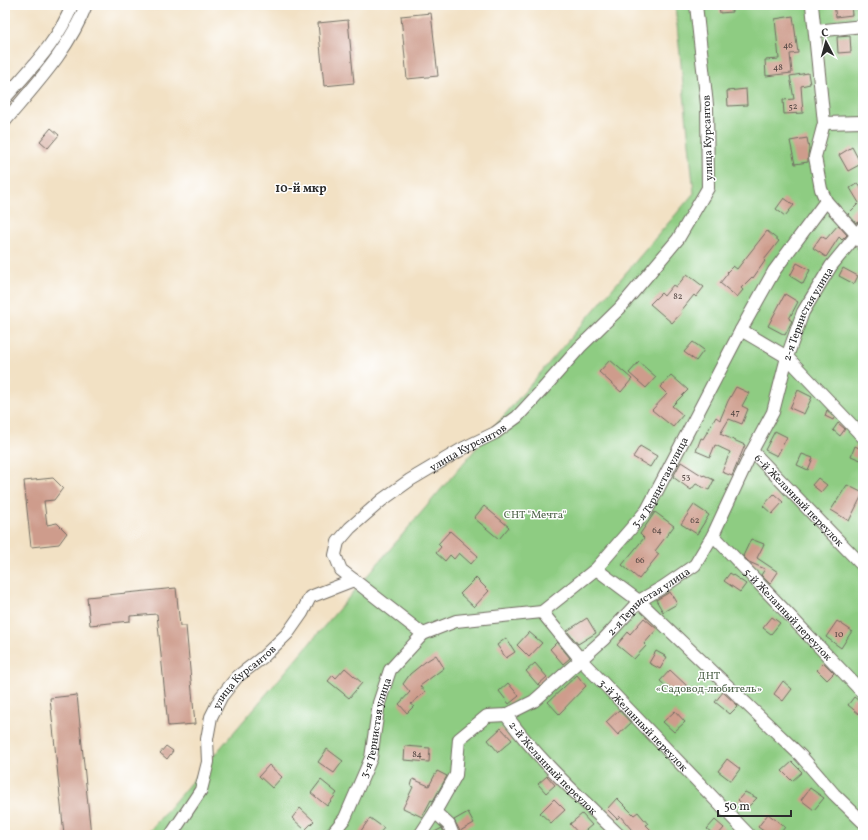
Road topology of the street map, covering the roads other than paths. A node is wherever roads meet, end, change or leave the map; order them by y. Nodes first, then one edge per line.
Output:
1 (72, 5) edge
2 (86, 5) edge
3 (696, 5) edge
4 (812, 5) edge
5 (863, 26) edge
6 (816, 31) junction
7 (5, 98) edge
8 (5, 121) edge
9 (863, 122) edge
10 (824, 124) junction
11 (826, 201) junction
12 (860, 230) edge
13 (863, 245) edge
14 (741, 330) junction
15 (787, 357) junction
16 (863, 437) edge
17 (752, 451) junction
18 (713, 535) junction
19 (863, 566) edge
20 (596, 569) junction
21 (354, 580) junction
22 (639, 601) junction
23 (542, 612) junction
24 (423, 634) junction
25 (581, 660) junction
26 (863, 693) edge
27 (506, 715) junction
28 (435, 812) junction
29 (863, 822) edge
30 (171, 835) edge
31 (331, 835) edge
32 (420, 835) edge
33 (453, 835) edge
34 (619, 835) edge
35 (749, 835) edge

1 - 7 street
2 - 8 street
3 - 21 street, улица Курсантов
4 - 6 street
5 - 6 street
6 - 10 street
9 - 10 street
10 - 11 street
11 - 12 street
11 - 14 street, 3-я Тернистая улица
12 - 13 street
12 - 15 street, 2-я Тернистая улица
14 - 15 street
14 - 20 street, 3-я Тернистая улица
15 - 16 street
15 - 17 street, 2-я Тернистая улица
17 - 18 street, 2-я Тернистая улица
17 - 19 street, 6-й Желанный переулок
18 - 22 street, 2-я Тернистая улица
18 - 26 street, 5-й Желанный переулок
20 - 22 street
20 - 23 street, 3-я Тернистая улица
21 - 24 street
21 - 30 street, улица Курсантов
22 - 25 street, 2-я Тернистая улица
22 - 29 street
23 - 24 street, 3-я Тернистая улица
23 - 25 street, 3-й Желанный переулок
24 - 31 street, 3-я Тернистая улица
25 - 27 street, 2-я Тернистая улица
25 - 35 street, 3-й Желанный переулок
27 - 28 street, 2-я Тернистая улица
27 - 34 street, 2-й Желанный переулок
28 - 32 street, 2-я Тернистая улица
28 - 33 street

